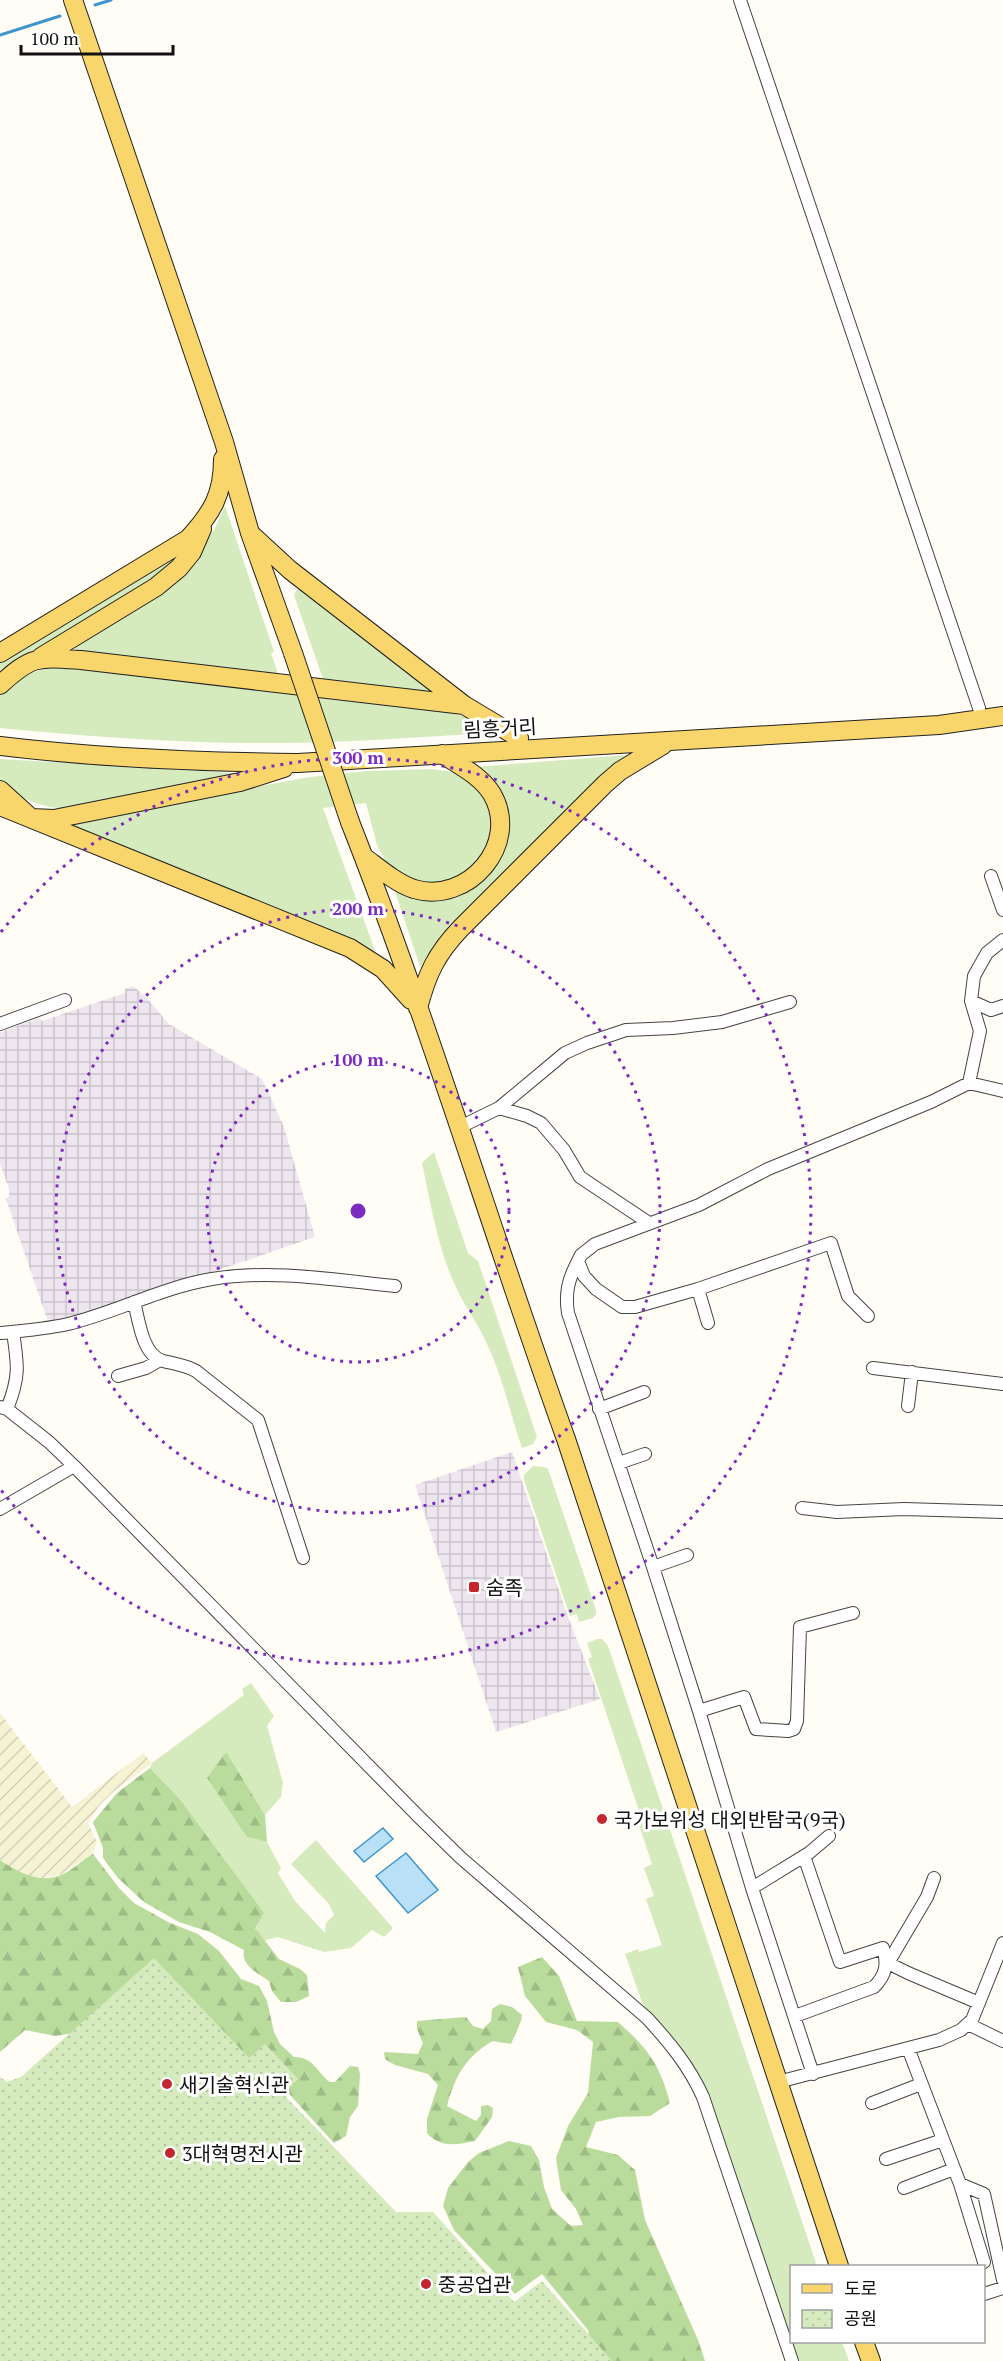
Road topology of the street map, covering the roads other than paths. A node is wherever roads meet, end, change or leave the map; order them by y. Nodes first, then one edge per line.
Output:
1 (73, 0) edge
2 (740, 0) edge
3 (224, 442) junction
4 (208, 517) junction
5 (250, 533) junction
6 (0, 653) edge
7 (41, 657) junction
8 (3, 682) edge
9 (464, 705) junction
10 (1003, 705) edge
11 (980, 708) junction
12 (1003, 716) edge
13 (0, 735) edge
14 (519, 738) junction
15 (667, 742) junction
16 (0, 746) edge
17 (442, 754) junction
18 (298, 763) junction
19 (0, 790) edge
20 (0, 806) edge
21 (31, 818) junction
22 (364, 856) junction
23 (991, 876) dead end
24 (1003, 910) edge
25 (1003, 940) edge
26 (65, 1000) dead end
27 (971, 1001) junction
28 (790, 1002) dead end
29 (1003, 1006) edge
30 (418, 1008) junction
31 (0, 1024) edge
32 (1003, 1081) edge
33 (969, 1083) junction
34 (988, 1088) junction
35 (1003, 1091) edge
36 (499, 1108) junction
37 (458, 1128) junction
38 (649, 1223) junction
39 (578, 1262) junction
40 (395, 1286) dead end
41 (698, 1289) junction
42 (134, 1302) junction
43 (868, 1316) dead end
44 (708, 1323) dead end
45 (13, 1332) junction
46 (0, 1333) edge
47 (160, 1360) junction
48 (873, 1368) dead end
49 (912, 1372) junction
50 (118, 1376) dead end
51 (1003, 1384) edge
52 (644, 1392) dead end
53 (908, 1406) dead end
54 (4, 1408) edge
55 (599, 1409) junction
56 (645, 1454) dead end
57 (619, 1463) junction
58 (74, 1466) junction
59 (802, 1508) dead end
60 (0, 1509) edge
61 (1003, 1512) edge
62 (687, 1555) dead end
63 (303, 1558) dead end
64 (653, 1567) junction
65 (853, 1613) dead end
66 (699, 1711) junction
67 (829, 1836) dead end
68 (804, 1856) junction
69 (934, 1878) dead end
70 (752, 1888) junction
71 (1003, 1943) edge
72 (888, 1963) junction
73 (979, 2003) junction
74 (795, 2016) junction
75 (968, 2024) junction
76 (1003, 2041) edge
77 (908, 2048) junction
78 (813, 2074) junction
79 (778, 2082) junction
80 (921, 2084) junction
81 (872, 2103) dead end
82 (943, 2140) junction
83 (886, 2159) dead end
84 (954, 2169) junction
85 (960, 2184) junction
86 (904, 2188) dead end
87 (984, 2262) dead end
88 (839, 2265) edge
89 (1003, 2280) edge
90 (1003, 2288) edge
91 (985, 2294) edge
92 (864, 2343) edge
93 (792, 2361) edge
94 (871, 2361) edge

1 - 3 main road
2 - 11 street
3 - 4 main road
3 - 5 main road
4 - 6 main road
4 - 7 main road
5 - 9 main road
5 - 22 main road, bridge
7 - 8 main road
7 - 9 main road
9 - 14 main road
10 - 11 main road, 림흥거리
11 - 14 main road, 림흥거리
12 - 15 main road, 림흥거리
13 - 14 main road, 림흥거리
15 - 17 main road, 림흥거리
15 - 30 main road
16 - 18 main road, 림흥거리
17 - 18 main road, 림흥거리
17 - 22 main road
18 - 21 main road
19 - 21 main road
20 - 21 main road
21 - 30 main road
22 - 30 main road
23 - 24 street
25 - 27 street
26 - 31 street
27 - 29 street
27 - 33 street
28 - 36 street
30 - 37 main road
32 - 34 street
33 - 34 street
33 - 38 street
34 - 35 street
36 - 37 street
36 - 38 street
37 - 79 main road
38 - 39 street
39 - 41 street
39 - 55 street
40 - 42 street
41 - 43 street
41 - 44 street
42 - 45 street
42 - 47 street
45 - 46 street
45 - 54 street
47 - 50 street
47 - 63 street
48 - 49 street
49 - 51 street
49 - 53 street
52 - 55 street
54 - 58 street
55 - 57 street
56 - 57 street
57 - 64 street
58 - 60 street
58 - 93 street
59 - 61 street
62 - 64 street
64 - 66 street
65 - 66 street
66 - 70 street
67 - 68 street
68 - 70 street
68 - 72 street
69 - 72 street
70 - 74 street
71 - 73 street
72 - 73 street
72 - 74 street
73 - 75 street
74 - 78 street
75 - 76 street
75 - 77 street
77 - 78 street
77 - 80 street
78 - 79 street
79 - 88 main road
80 - 81 street
80 - 82 street
82 - 83 street
82 - 84 street
84 - 85 street
84 - 86 street
85 - 87 street
85 - 89 street
90 - 91 street
92 - 94 main road

